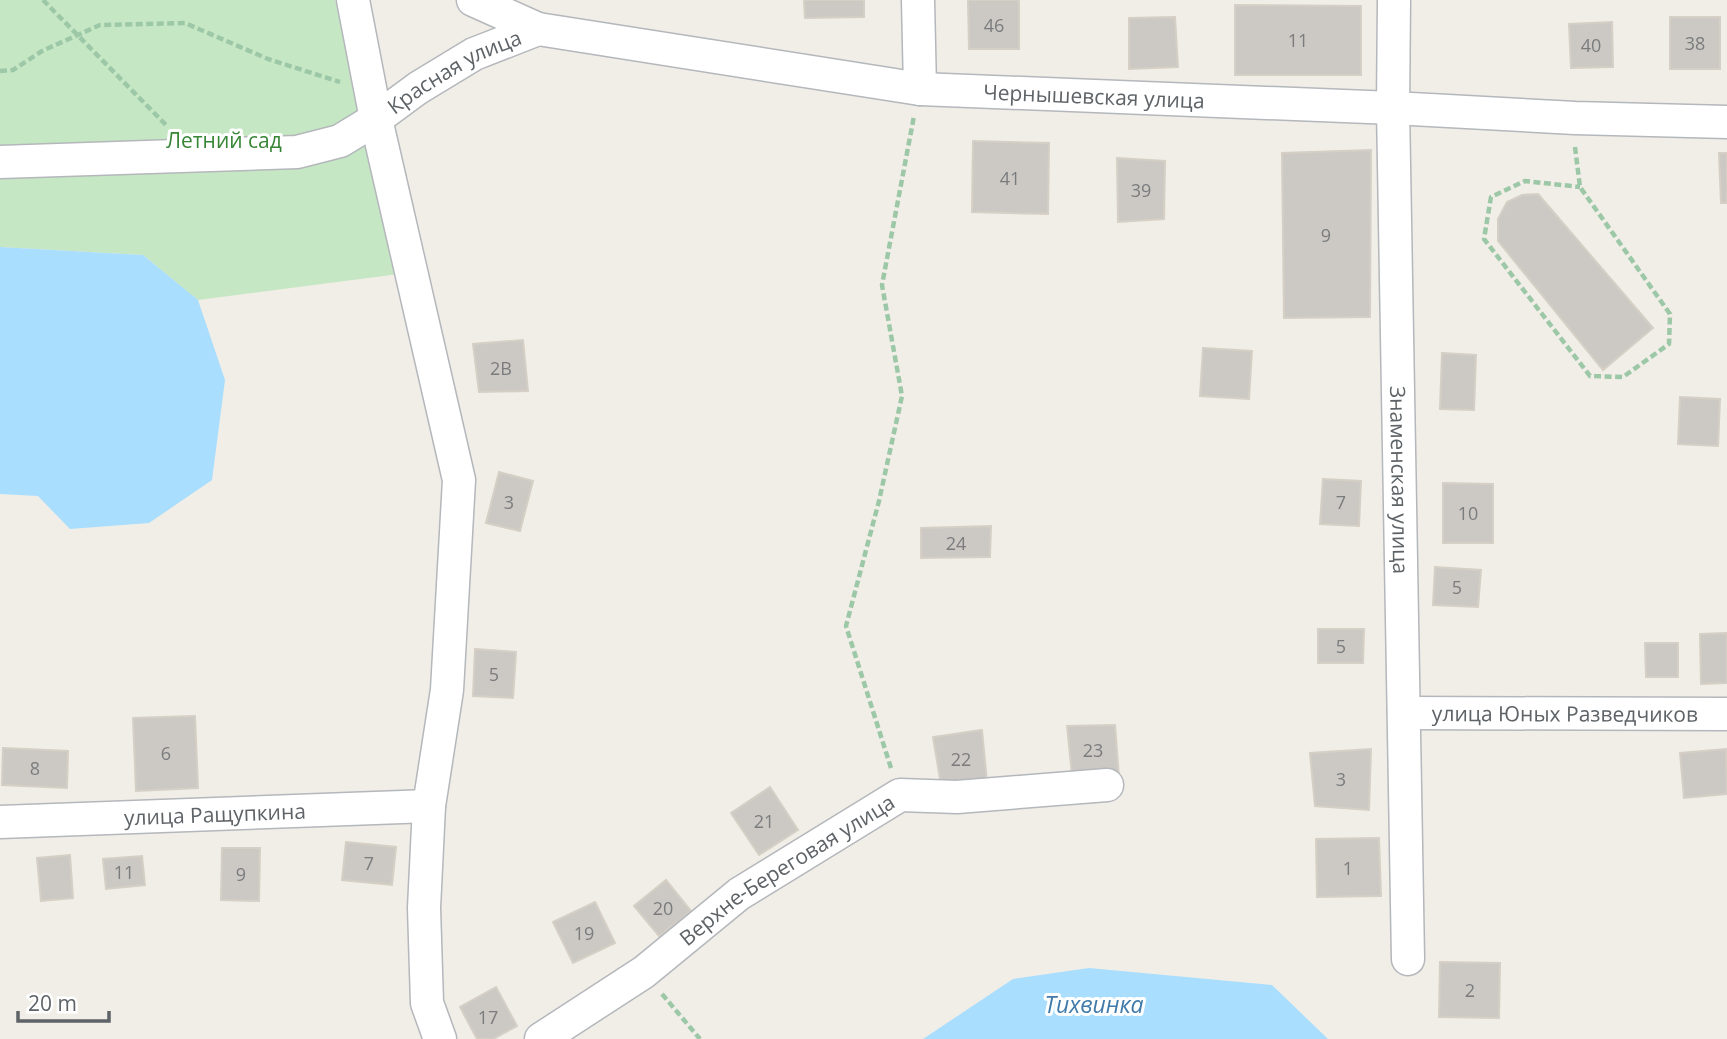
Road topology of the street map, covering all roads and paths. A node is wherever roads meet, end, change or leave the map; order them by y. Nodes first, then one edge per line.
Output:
1 (43, 0) edge
2 (353, 0) edge
3 (472, 0) edge
4 (918, 0) edge
5 (1394, 0) edge
6 (538, 29) junction
7 (78, 35) junction
8 (0, 71) edge
9 (920, 89) junction
10 (373, 106) junction
11 (1393, 108) junction
12 (1727, 122) edge
13 (1575, 131) junction
14 (196, 156) junction
15 (0, 162) edge
16 (1580, 187) junction
17 (1404, 713) junction
18 (1727, 714) edge
19 (1107, 785) dead end
20 (900, 795) junction
21 (429, 806) junction
22 (0, 822) edge
23 (1408, 959) dead end
24 (644, 972) junction
25 (440, 1039) edge
26 (541, 1039) edge
27 (700, 1039) edge

1 - 7 path
2 - 10 street, Красная улица
3 - 6 street, Чернышевская улица
4 - 9 street
5 - 11 street, Знаменская улица
6 - 9 street, Чернышевская улица
6 - 10 street, Красная улица
7 - 8 path
7 - 10 path
7 - 14 path
9 - 11 street, Чернышевская улица
9 - 20 path
10 - 14 street, Красная улица
10 - 21 street
11 - 13 street, Чернышевская улица
11 - 17 street, Знаменская улица
12 - 13 street, Чернышевская улица
13 - 16 path
14 - 15 street, Красная улица
16 - 16 path
17 - 18 street, улица Юных Разведчиков
17 - 23 street, Знаменская улица
19 - 20 street, Верхне-Береговая улица
20 - 24 street, Верхне-Береговая улица
21 - 22 street, улица Ращупкина
21 - 25 street
24 - 26 street, Верхне-Береговая улица
24 - 27 path

